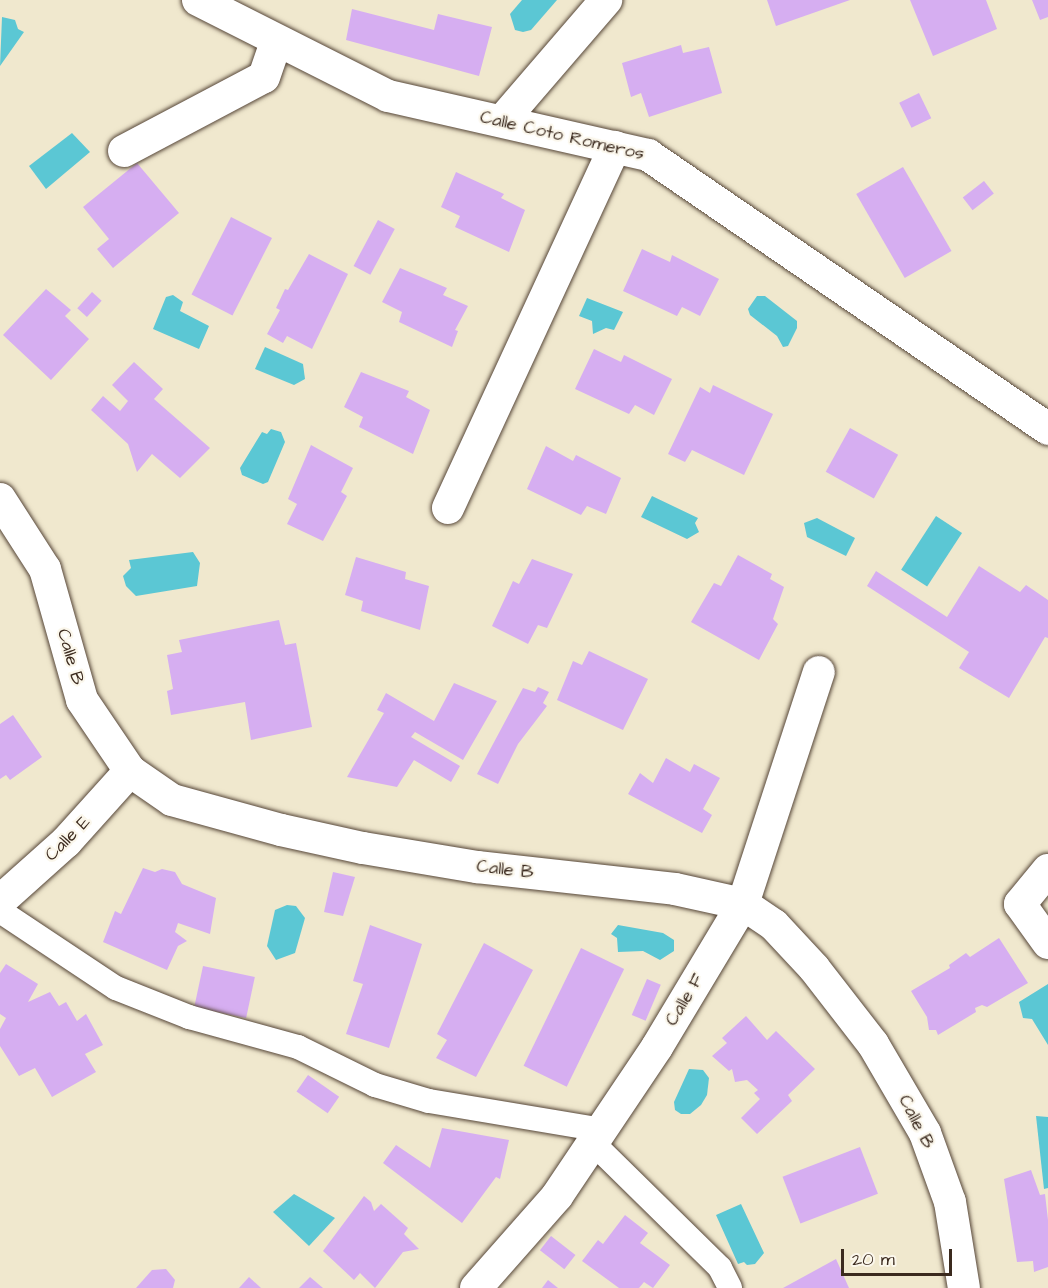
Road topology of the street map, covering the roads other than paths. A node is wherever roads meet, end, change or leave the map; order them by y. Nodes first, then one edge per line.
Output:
1 (198, 0) edge
2 (606, 0) edge
3 (276, 42) junction
4 (502, 121) junction
5 (615, 147) junction
6 (124, 151) dead end
7 (1048, 429) edge
8 (0, 499) edge
9 (448, 508) dead end
10 (819, 672) dead end
11 (130, 771) junction
12 (1048, 870) edge
13 (0, 901) edge
14 (742, 904) junction
15 (0, 911) edge
16 (1048, 943) edge
17 (597, 1137) junction
18 (476, 1288) edge
19 (730, 1288) edge
20 (964, 1288) edge

1 - 3 street, Calle Coto Romeros
2 - 4 street
3 - 4 street, Calle Coto Romeros
3 - 6 street
4 - 5 street, Calle Coto Romeros
5 - 7 street, Calle Coto Romeros
5 - 9 street
8 - 11 street, Calle B
10 - 14 street, Calle F
11 - 13 street, Calle E
11 - 14 street, Calle B
12 - 16 street
14 - 17 street, Calle F
14 - 20 street, Calle B
15 - 17 street
17 - 18 street, Calle F
17 - 19 street

